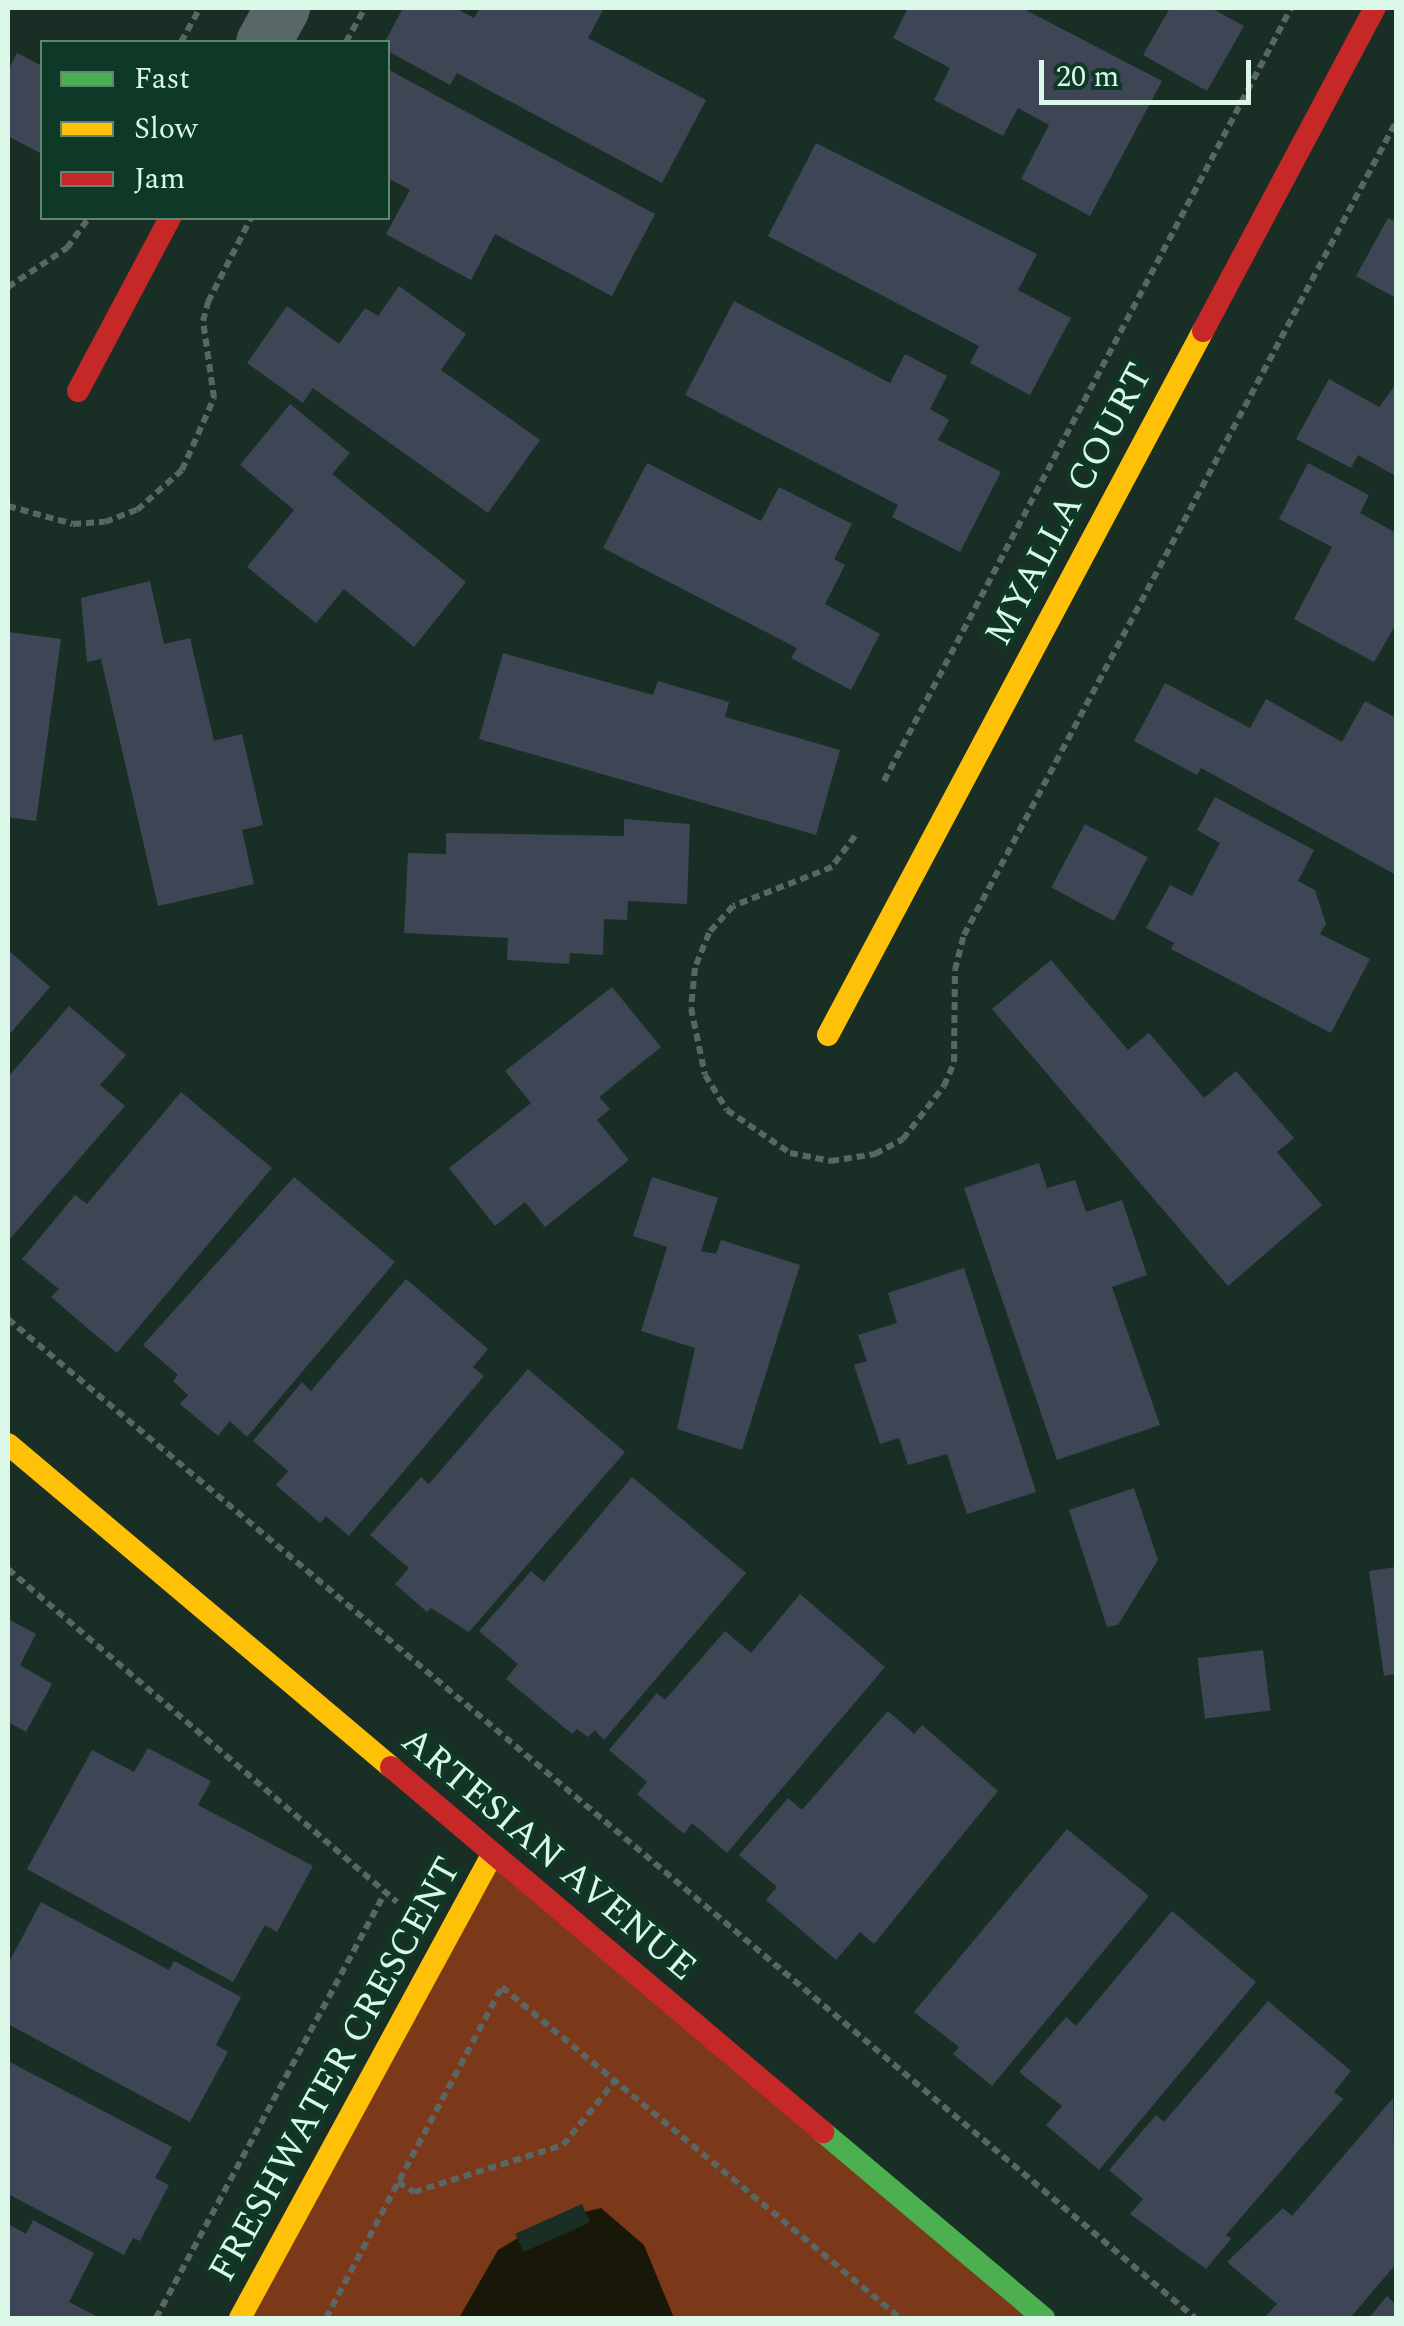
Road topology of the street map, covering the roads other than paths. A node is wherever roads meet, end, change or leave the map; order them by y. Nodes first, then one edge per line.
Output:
1 (282, 8) edge
2 (1375, 8) edge
3 (264, 40) edge
4 (169, 220) edge
5 (78, 391) dead end
6 (828, 1035) dead end
7 (8, 1444) edge
8 (492, 1855) junction
9 (240, 2318) edge
10 (1044, 2318) edge

1 - 3 street
2 - 6 street, MYALLA COURT
4 - 5 street
7 - 8 street, ARTESIAN AVENUE
8 - 9 street, FRESHWATER CRESCENT
8 - 10 street, ARTESIAN AVENUE

